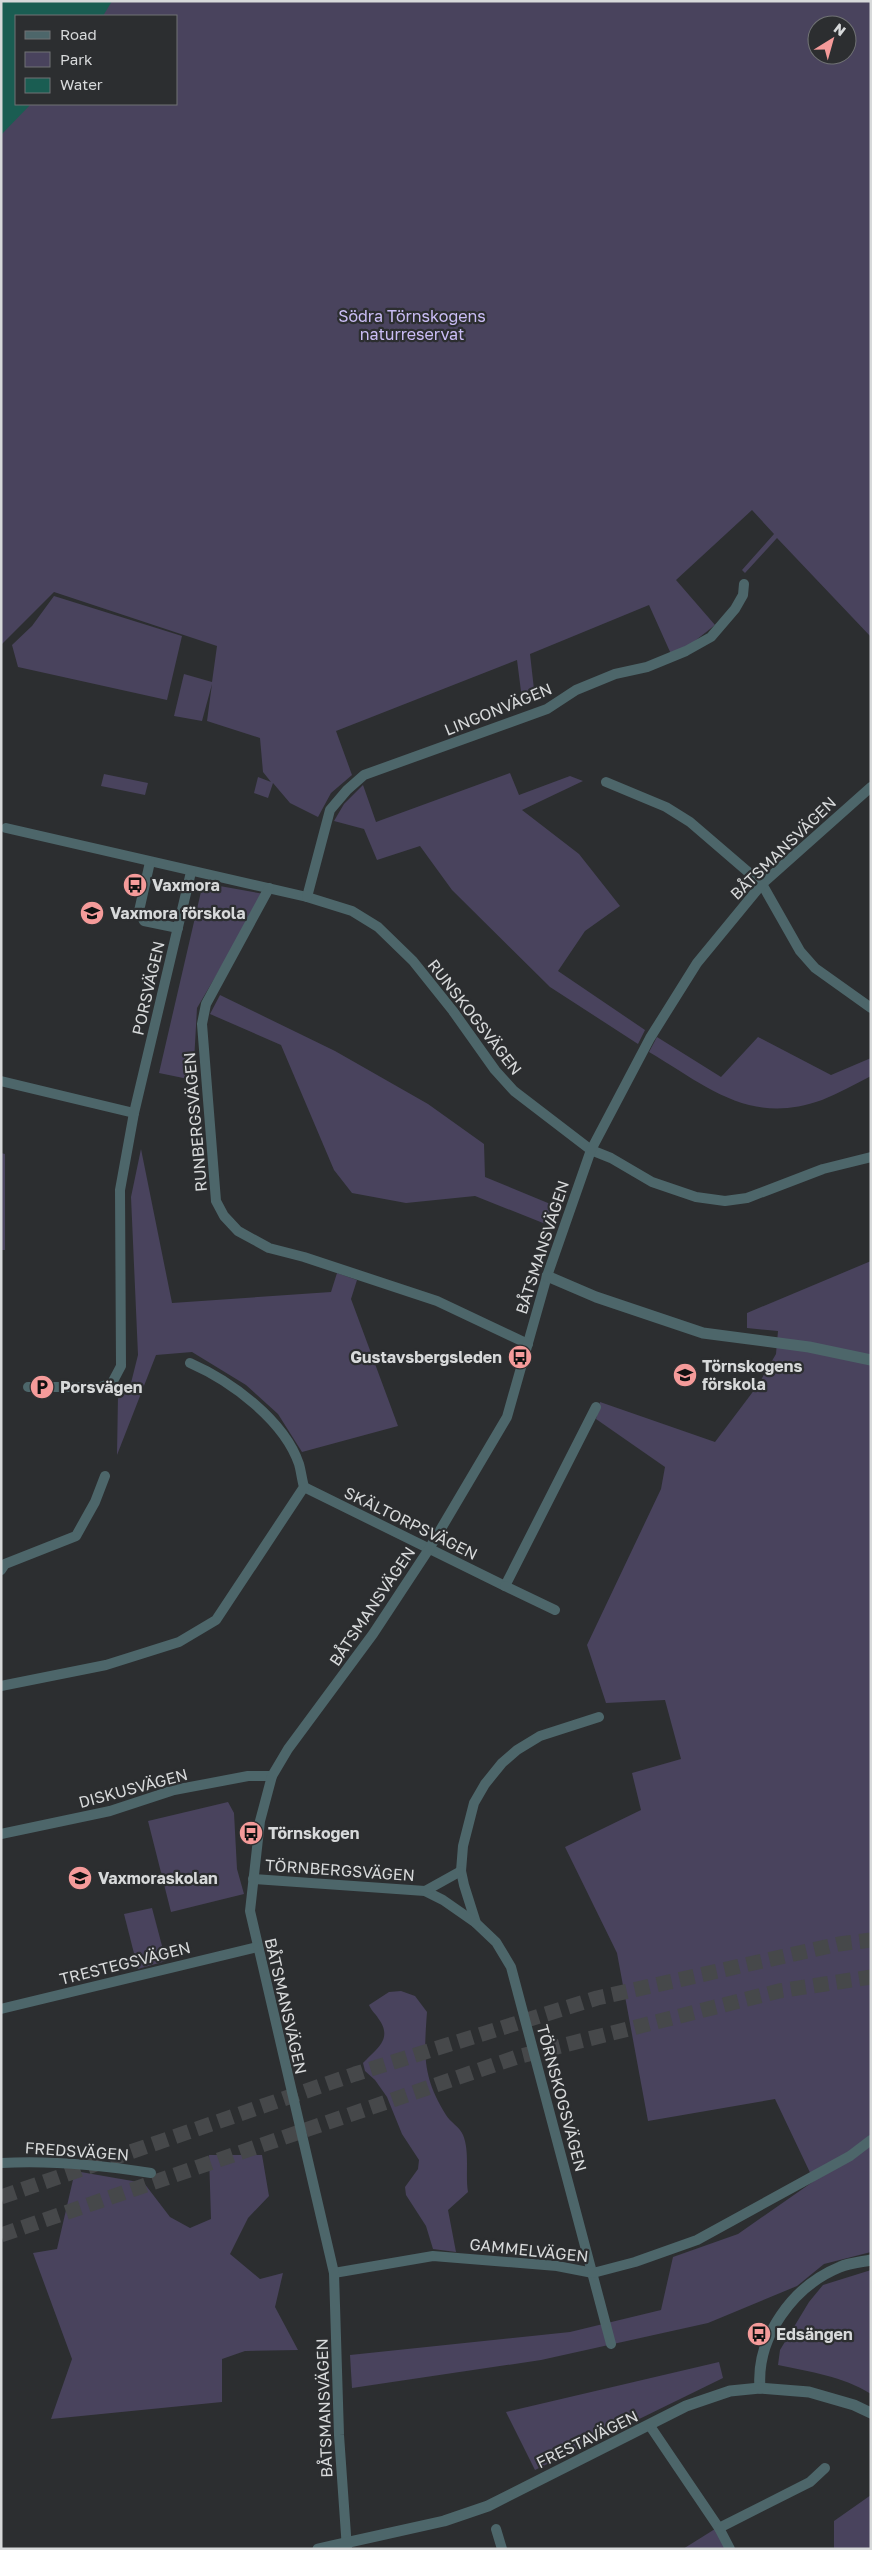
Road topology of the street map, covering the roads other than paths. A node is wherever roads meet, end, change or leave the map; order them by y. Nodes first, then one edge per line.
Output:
1 (744, 584) dead end
2 (606, 782) dead end
3 (871, 787) edge
4 (6, 828) dead end
5 (150, 862) junction
6 (191, 872) junction
7 (762, 884) junction
8 (270, 888) junction
9 (308, 897) junction
10 (178, 928) junction
11 (871, 1008) edge
12 (1, 1081) edge
13 (134, 1112) junction
14 (591, 1150) junction
15 (871, 1157) edge
16 (547, 1276) junction
17 (528, 1344) junction
18 (871, 1360) edge
19 (190, 1363) dead end
20 (28, 1387) dead end
21 (596, 1407) dead end
22 (105, 1476) dead end
23 (304, 1487) junction
24 (429, 1549) junction
25 (1, 1570) edge
26 (505, 1586) junction
27 (555, 1610) dead end
28 (1, 1686) edge
29 (599, 1717) dead end
30 (272, 1776) junction
31 (1, 1834) edge
32 (461, 1871) junction
33 (253, 1879) junction
34 (425, 1891) junction
35 (476, 1924) junction
36 (257, 1947) junction
37 (1, 2009) edge
38 (871, 2140) edge
39 (1, 2163) edge
40 (151, 2173) dead end
41 (871, 2260) edge
42 (593, 2273) junction
43 (334, 2274) junction
44 (611, 2344) dead end
45 (760, 2388) junction
46 (871, 2414) edge
47 (650, 2426) junction
48 (825, 2468) dead end
49 (719, 2528) junction
50 (496, 2529) dead end
51 (347, 2546) edge
52 (318, 2549) edge
53 (502, 2549) edge
54 (730, 2549) edge

1 - 9 street, LINGONVÄGEN
2 - 7 street
3 - 7 street, BÅTSMANSVÄGEN
4 - 5 street
5 - 6 street
5 - 10 street, PORSVÄGEN
6 - 8 street, RUNSKOGSVÄGEN
6 - 10 street, PORSVÄGEN
7 - 11 street
7 - 14 street, BÅTSMANSVÄGEN
8 - 9 street, RUNSKOGSVÄGEN
8 - 17 street, RUNBERGSVÄGEN
9 - 14 street, RUNSKOGSVÄGEN
10 - 13 street, PORSVÄGEN
12 - 13 street
13 - 20 street, PORSVÄGEN
14 - 15 street, RUNSKOGSVÄGEN
14 - 16 street, BÅTSMANSVÄGEN
16 - 17 street, BÅTSMANSVÄGEN
16 - 18 street
17 - 24 street, BÅTSMANSVÄGEN
19 - 23 street
21 - 26 street
22 - 25 street
23 - 24 street, SKÄLTORPSVÄGEN
23 - 28 street
24 - 26 street, SKÄLTORPSVÄGEN
24 - 30 street, BÅTSMANSVÄGEN
26 - 27 street, SKÄLTORPSVÄGEN
29 - 32 street
30 - 31 street, DISKUSVÄGEN
30 - 33 street, BÅTSMANSVÄGEN
32 - 34 street
32 - 35 street
33 - 34 street, TÖRNBERGSVÄGEN
33 - 36 street, BÅTSMANSVÄGEN
34 - 35 street, TÖRNBERGSVÄGEN
35 - 42 street, TÖRNSKOGSVÄGEN
36 - 37 street, TRESTEGSVÄGEN
36 - 43 street, BÅTSMANSVÄGEN
38 - 42 street, GAMMELVÄGEN
39 - 40 street, FREDSVÄGEN
41 - 45 street
42 - 43 street, GAMMELVÄGEN
42 - 44 street, TÖRNSKOGSVÄGEN
43 - 51 street, BÅTSMANSVÄGEN
45 - 46 street, FRESTAVÄGEN
45 - 47 street, FRESTAVÄGEN
47 - 49 street
47 - 51 street, FRESTAVÄGEN
48 - 49 street
49 - 54 street
50 - 53 street
51 - 52 street, FRESTAVÄGEN

